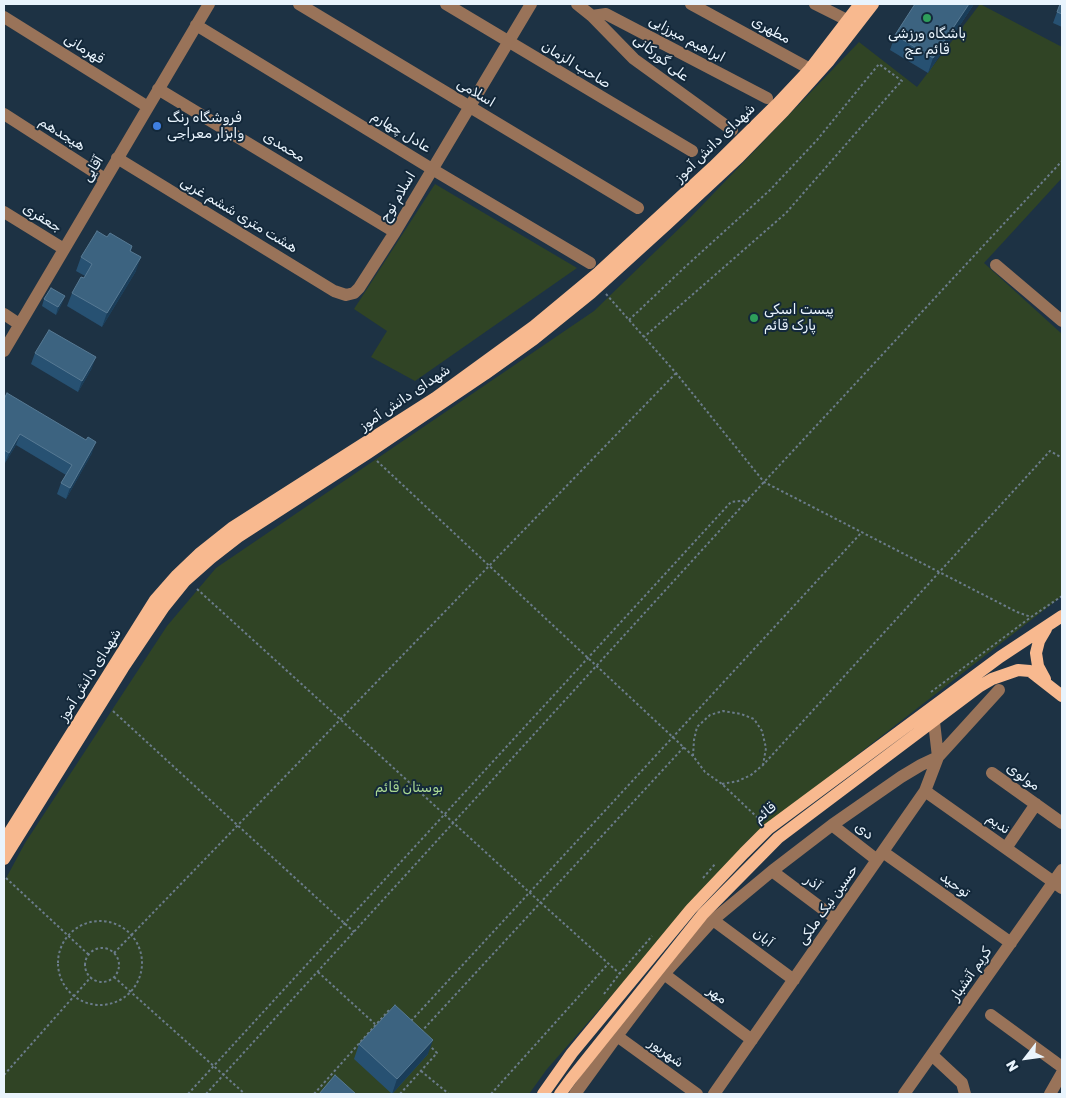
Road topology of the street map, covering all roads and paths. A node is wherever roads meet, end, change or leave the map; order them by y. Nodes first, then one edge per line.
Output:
1 (209, 4) edge
2 (299, 4) edge
3 (446, 4) edge
4 (530, 4) edge
5 (577, 4) edge
6 (600, 4) edge
7 (691, 4) edge
8 (815, 4) edge
9 (860, 4) edge
10 (873, 4) edge
11 (4, 16) edge
12 (592, 16) junction
13 (847, 20) junction
14 (196, 26) junction
15 (508, 42) junction
16 (813, 72) junction
17 (158, 89) junction
18 (767, 98) dead end
19 (470, 106) junction
20 (148, 107) junction
21 (4, 114) edge
22 (732, 130) dead end
23 (692, 151) dead end
24 (117, 158) junction
25 (1062, 161) edge
26 (432, 169) junction
27 (105, 179) junction
28 (638, 208) dead end
29 (4, 212) edge
30 (395, 232) junction
31 (64, 249) junction
32 (590, 263) dead end
33 (996, 265) dead end
34 (606, 294) dead end
35 (346, 295) joint
36 (4, 314) edge
37 (629, 320) junction
38 (1062, 321) edge
39 (19, 324) junction
40 (644, 337) junction
41 (4, 351) edge
42 (676, 372) junction
43 (1062, 458) edge
44 (376, 460) dead end
45 (764, 482) junction
46 (749, 500) junction
47 (862, 532) junction
48 (489, 566) junction
49 (940, 572) junction
50 (196, 589) dead end
51 (1062, 596) edge
52 (1062, 616) edge
53 (1048, 626) junction
54 (588, 658) junction
55 (597, 666) junction
56 (1049, 686) junction
57 (999, 690) dead end
58 (1062, 696) edge
59 (113, 711) dead end
60 (340, 718) junction
61 (934, 722) junction
62 (673, 737) junction
63 (684, 747) junction
64 (693, 756) junction
65 (938, 757) junction
66 (763, 765) junction
67 (992, 773) dead end
68 (722, 784) junction
69 (925, 791) junction
70 (1036, 804) junction
71 (445, 814) junction
72 (454, 823) junction
73 (1062, 823) edge
74 (237, 825) junction
75 (832, 825) junction
76 (768, 829) junction
77 (4, 841) edge
78 (1006, 848) junction
79 (880, 856) junction
80 (4, 859) edge
81 (1062, 870) edge
82 (772, 871) junction
83 (6, 878) dead end
84 (1058, 885) edge
85 (529, 892) junction
86 (540, 902) junction
87 (836, 919) junction
88 (713, 920) junction
89 (344, 924) junction
90 (354, 932) junction
91 (132, 934) junction
92 (67, 935) junction
93 (1011, 943) junction
94 (114, 953) junction
95 (89, 955) junction
96 (608, 963) junction
97 (318, 972) junction
98 (664, 974) junction
99 (91, 977) junction
100 (114, 977) junction
101 (794, 980) junction
102 (630, 982) junction
103 (131, 992) junction
104 (74, 996) junction
105 (395, 1015) edge
106 (991, 1015) dead end
107 (376, 1025) junction
108 (407, 1026) edge
109 (418, 1036) edge
110 (617, 1036) junction
111 (752, 1040) junction
112 (424, 1041) edge
113 (932, 1055) junction
114 (214, 1066) junction
115 (1062, 1067) edge
116 (421, 1071) junction
117 (1062, 1073) edge
118 (4, 1075) edge
119 (224, 1075) junction
120 (188, 1094) edge
121 (206, 1094) edge
122 (245, 1094) edge
123 (314, 1094) edge
124 (400, 1094) edge
125 (449, 1094) edge
126 (491, 1094) edge
127 (543, 1094) edge
128 (560, 1094) edge
129 (575, 1094) edge
130 (697, 1094) edge
131 (714, 1094) edge
132 (904, 1094) edge
133 (965, 1094) edge
134 (1050, 1094) edge

1 - 14 street, آقایی
2 - 19 street, اسلامی
3 - 15 street, صاحب الزمان
4 - 15 street, اسلام نوح
5 - 12 street, علی گورکانی
6 - 12 street
7 - 16 street, مطهری
8 - 13 street
9 - 13 main road, شهدای دانش آموز
10 - 16 main road
11 - 20 street, قهرمانی
12 - 18 street, ابراهیم میرزایی
12 - 22 street, علی گورکانی
13 - 16 main road, شهدای دانش آموز
14 - 17 street, آقایی
14 - 26 street, عادل چهارم
15 - 19 street, اسلام نوح
15 - 23 street, صاحب الزمان
16 - 77 main road, شهدای دانش آموز
16 - 80 main road
17 - 20 street, آقایی
17 - 30 street, محمدی
19 - 26 street, اسلام نوح
19 - 28 street, اسلامی
20 - 24 street, آقایی
21 - 27 street, هیجدهم
24 - 27 street, آقایی
24 - 35 street, هشت متری ششم غربی
25 - 45 path
26 - 30 street, اسلام نوح
26 - 32 street, عادل چهارم
27 - 31 street, آقایی
29 - 31 street, جعفری
30 - 35 street, اسلام نوح
31 - 39 street, آقایی
33 - 38 street
34 - 37 path
36 - 39 street
37 - 40 path
37 - 40 path
39 - 41 street, آقایی
40 - 42 path
42 - 45 path
42 - 48 path
43 - 49 path
44 - 48 path
45 - 46 path
45 - 47 path
46 - 54 path
46 - 55 path
47 - 49 path
47 - 62 path
48 - 54 path
48 - 60 path
49 - 51 path
49 - 66 path
50 - 60 path
52 - 53 main road, قائم
53 - 56 main road
53 - 76 main road, قائم
54 - 55 path
54 - 71 path
55 - 62 path
55 - 72 path
56 - 58 main road, قائم
56 - 61 main road, قائم
57 - 65 street
59 - 74 path
60 - 71 path
60 - 74 path
61 - 65 street, حسین نیک ملکی
61 - 128 main road, قائم
62 - 63 path
62 - 85 path
63 - 64 path
63 - 86 path
64 - 66 path
64 - 68 path
65 - 69 street, حسین نیک ملکی
65 - 75 street
66 - 68 path
67 - 70 street, مولوی
68 - 76 path
69 - 78 street, ندیم
69 - 79 street, حسین نیک ملکی
70 - 73 street, مولوی
70 - 78 street
71 - 72 path
71 - 89 path
72 - 85 path
72 - 90 path
74 - 89 path
74 - 91 path
75 - 79 street, دی
75 - 82 street
76 - 102 main road, قائم
78 - 84 street, ندیم
79 - 87 street, حسین نیک ملکی
79 - 93 street, توحید
81 - 84 street, کریم آتشبار
82 - 87 street, آذر
82 - 88 street
83 - 92 path
84 - 93 street, کریم آتشبار
85 - 86 path
85 - 108 path
86 - 96 path
86 - 109 path
87 - 101 street, حسین نیک ملکی
88 - 98 street
88 - 101 street, آبان
89 - 90 path
89 - 114 path
90 - 97 path
91 - 92 path
91 - 94 path
91 - 103 path
92 - 95 path
92 - 104 path
93 - 113 street, کریم آتشبار
94 - 95 path
94 - 100 path
95 - 99 path
96 - 102 path
96 - 126 path
97 - 107 path
97 - 119 path
98 - 110 street
98 - 111 street, مهر
99 - 100 path
99 - 104 path
100 - 103 path
101 - 111 street, حسین نیک ملکی
102 - 127 main road, قائم
103 - 104 path
103 - 114 path
104 - 118 path
105 - 107 path
106 - 115 street
107 - 123 path
110 - 129 street
110 - 130 street, شهریور
111 - 131 street, حسین نیک ملکی
112 - 116 path
113 - 132 street, کریم آتشبار
113 - 133 street
114 - 119 path
114 - 120 path
116 - 124 path
116 - 125 path
117 - 134 street
119 - 121 path
119 - 122 path

